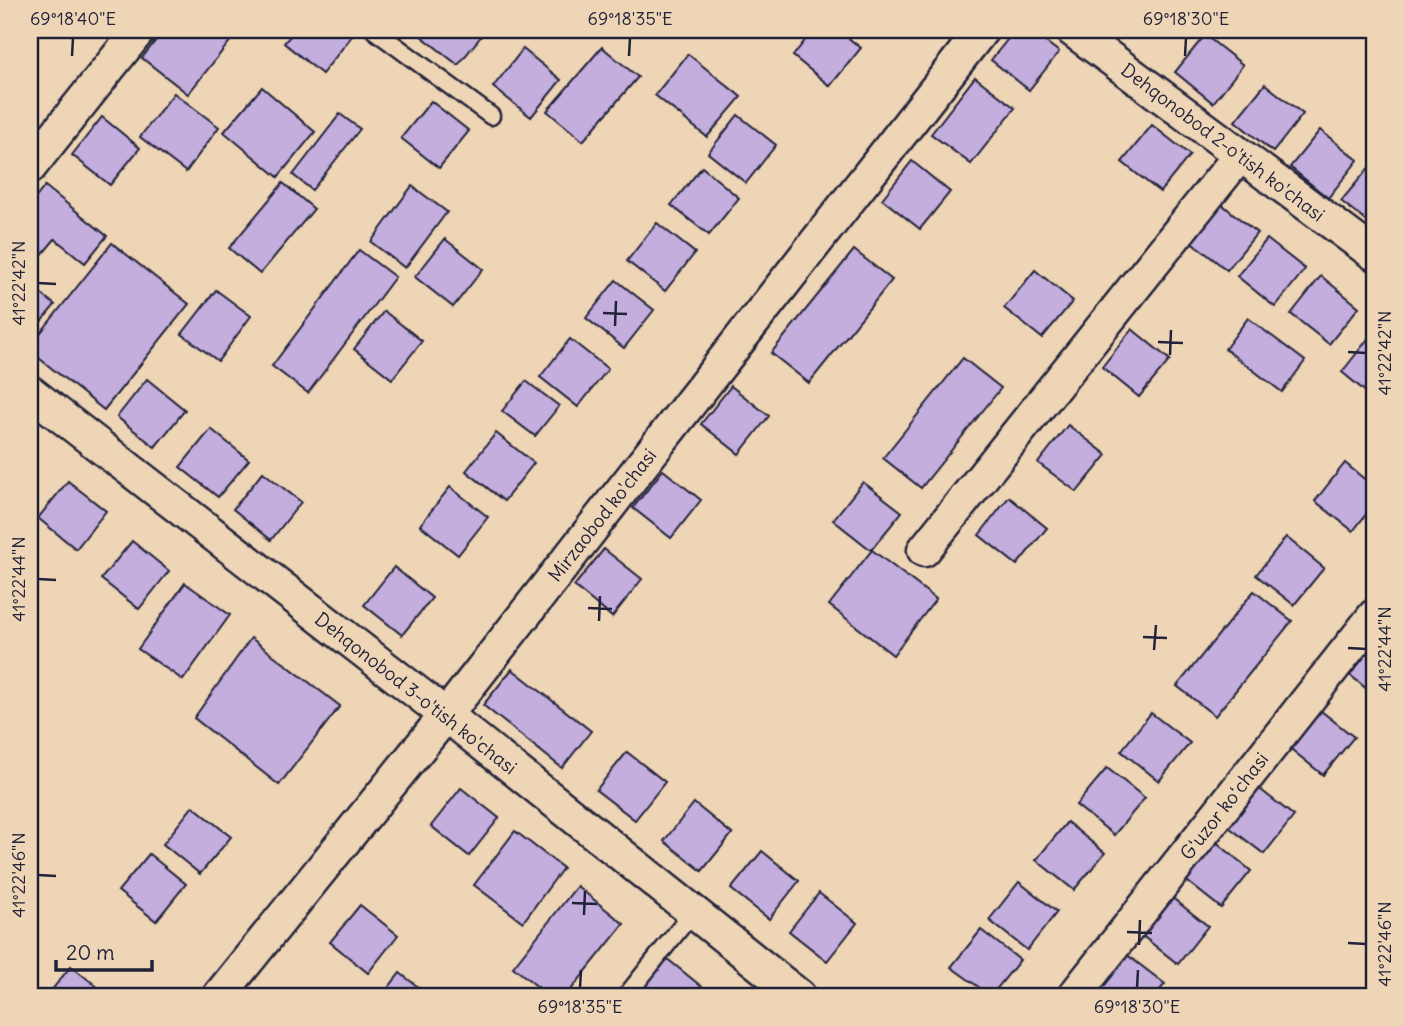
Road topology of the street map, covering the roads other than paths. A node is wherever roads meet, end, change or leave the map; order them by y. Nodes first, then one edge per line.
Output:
1 (139, 30) edge
2 (374, 30) edge
3 (982, 30) edge
4 (1072, 30) edge
5 (491, 116) dead end
6 (1241, 155) junction
7 (30, 167) edge
8 (1374, 254) edge
9 (30, 392) edge
10 (924, 550) dead end
11 (1374, 616) edge
12 (446, 715) junction
13 (693, 912) junction
14 (219, 996) edge
15 (626, 996) edge
16 (799, 996) edge
17 (1074, 996) edge

1 - 7 street
2 - 5 lane
3 - 12 street, Mirzaobod ko'chasi
4 - 6 street, Dehqonobod 2-o'tish ko'chasi
6 - 8 street, Dehqonobod 2-o'tish ko'chasi
6 - 10 street
9 - 12 street, Dehqonobod 3-o'tish ko'chasi
11 - 17 street, Gʻuzor koʻchasi
12 - 13 street, Dehqonobod 3-o'tish ko'chasi
12 - 14 street, Mirzaobod ko'chasi
13 - 15 lane
13 - 16 street, Dehqonobod 3-o'tish ko'chasi

